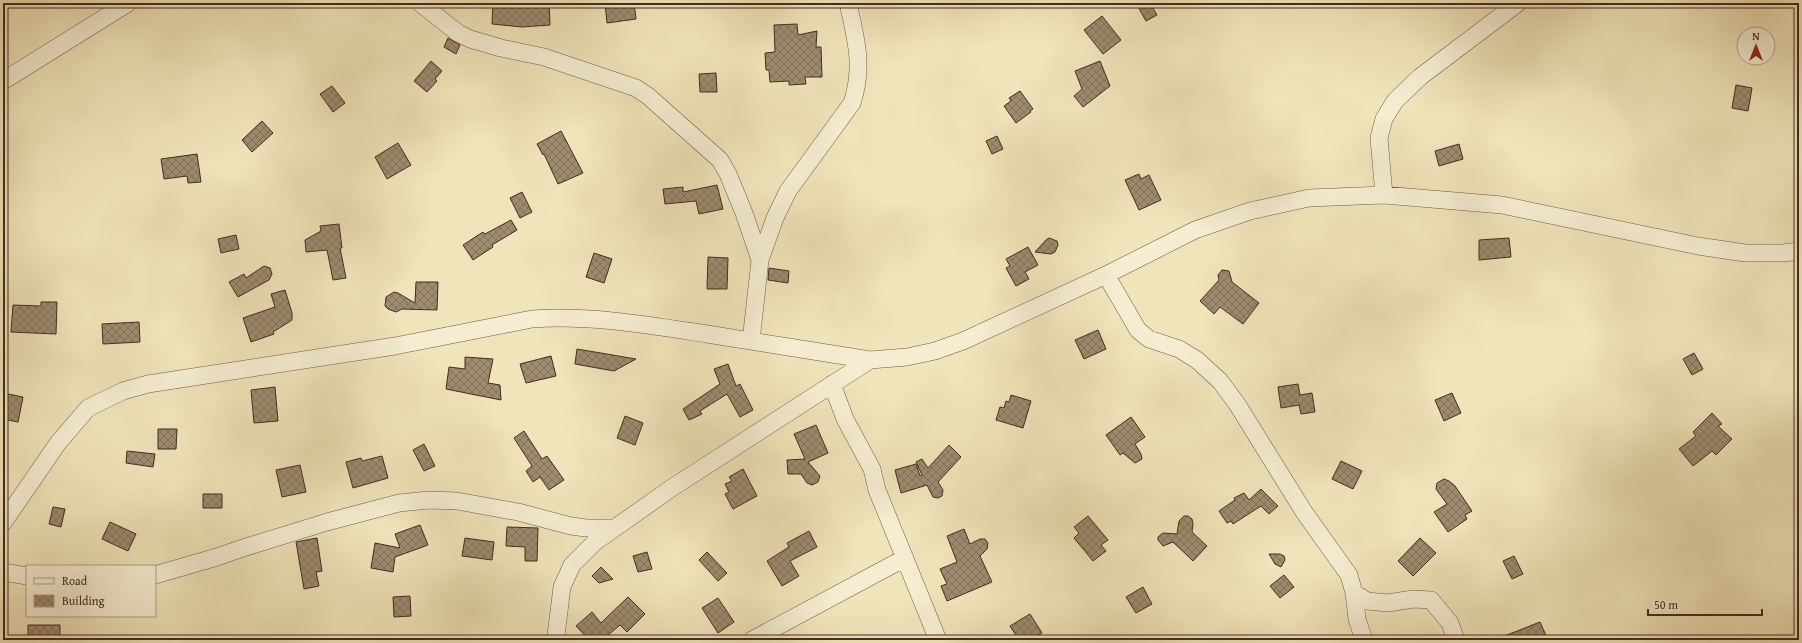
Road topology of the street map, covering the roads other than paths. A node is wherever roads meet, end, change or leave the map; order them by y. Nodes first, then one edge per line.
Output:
1 (128, 3) edge
2 (420, 3) edge
3 (848, 3) edge
4 (1518, 3) edge
5 (3, 82) edge
6 (1384, 195) junction
7 (1799, 250) edge
8 (760, 260) junction
9 (1106, 275) junction
10 (751, 341) junction
11 (870, 360) junction
12 (832, 384) junction
13 (3, 522) edge
14 (615, 528) junction
15 (905, 558) junction
16 (3, 572) edge
17 (156, 575) edge
18 (26, 576) edge
19 (1354, 594) junction
20 (557, 639) edge
21 (752, 640) edge
22 (938, 640) edge
23 (1364, 640) edge
24 (1456, 640) edge

1 - 5 street
2 - 8 street
3 - 8 street
4 - 6 street
6 - 7 street
6 - 9 street
8 - 10 street
9 - 11 street
9 - 19 street
10 - 11 street
10 - 13 street
11 - 12 street
12 - 14 street
12 - 15 street
14 - 17 street
14 - 20 street
15 - 21 street
15 - 22 street
16 - 18 street
19 - 23 street
19 - 24 street

